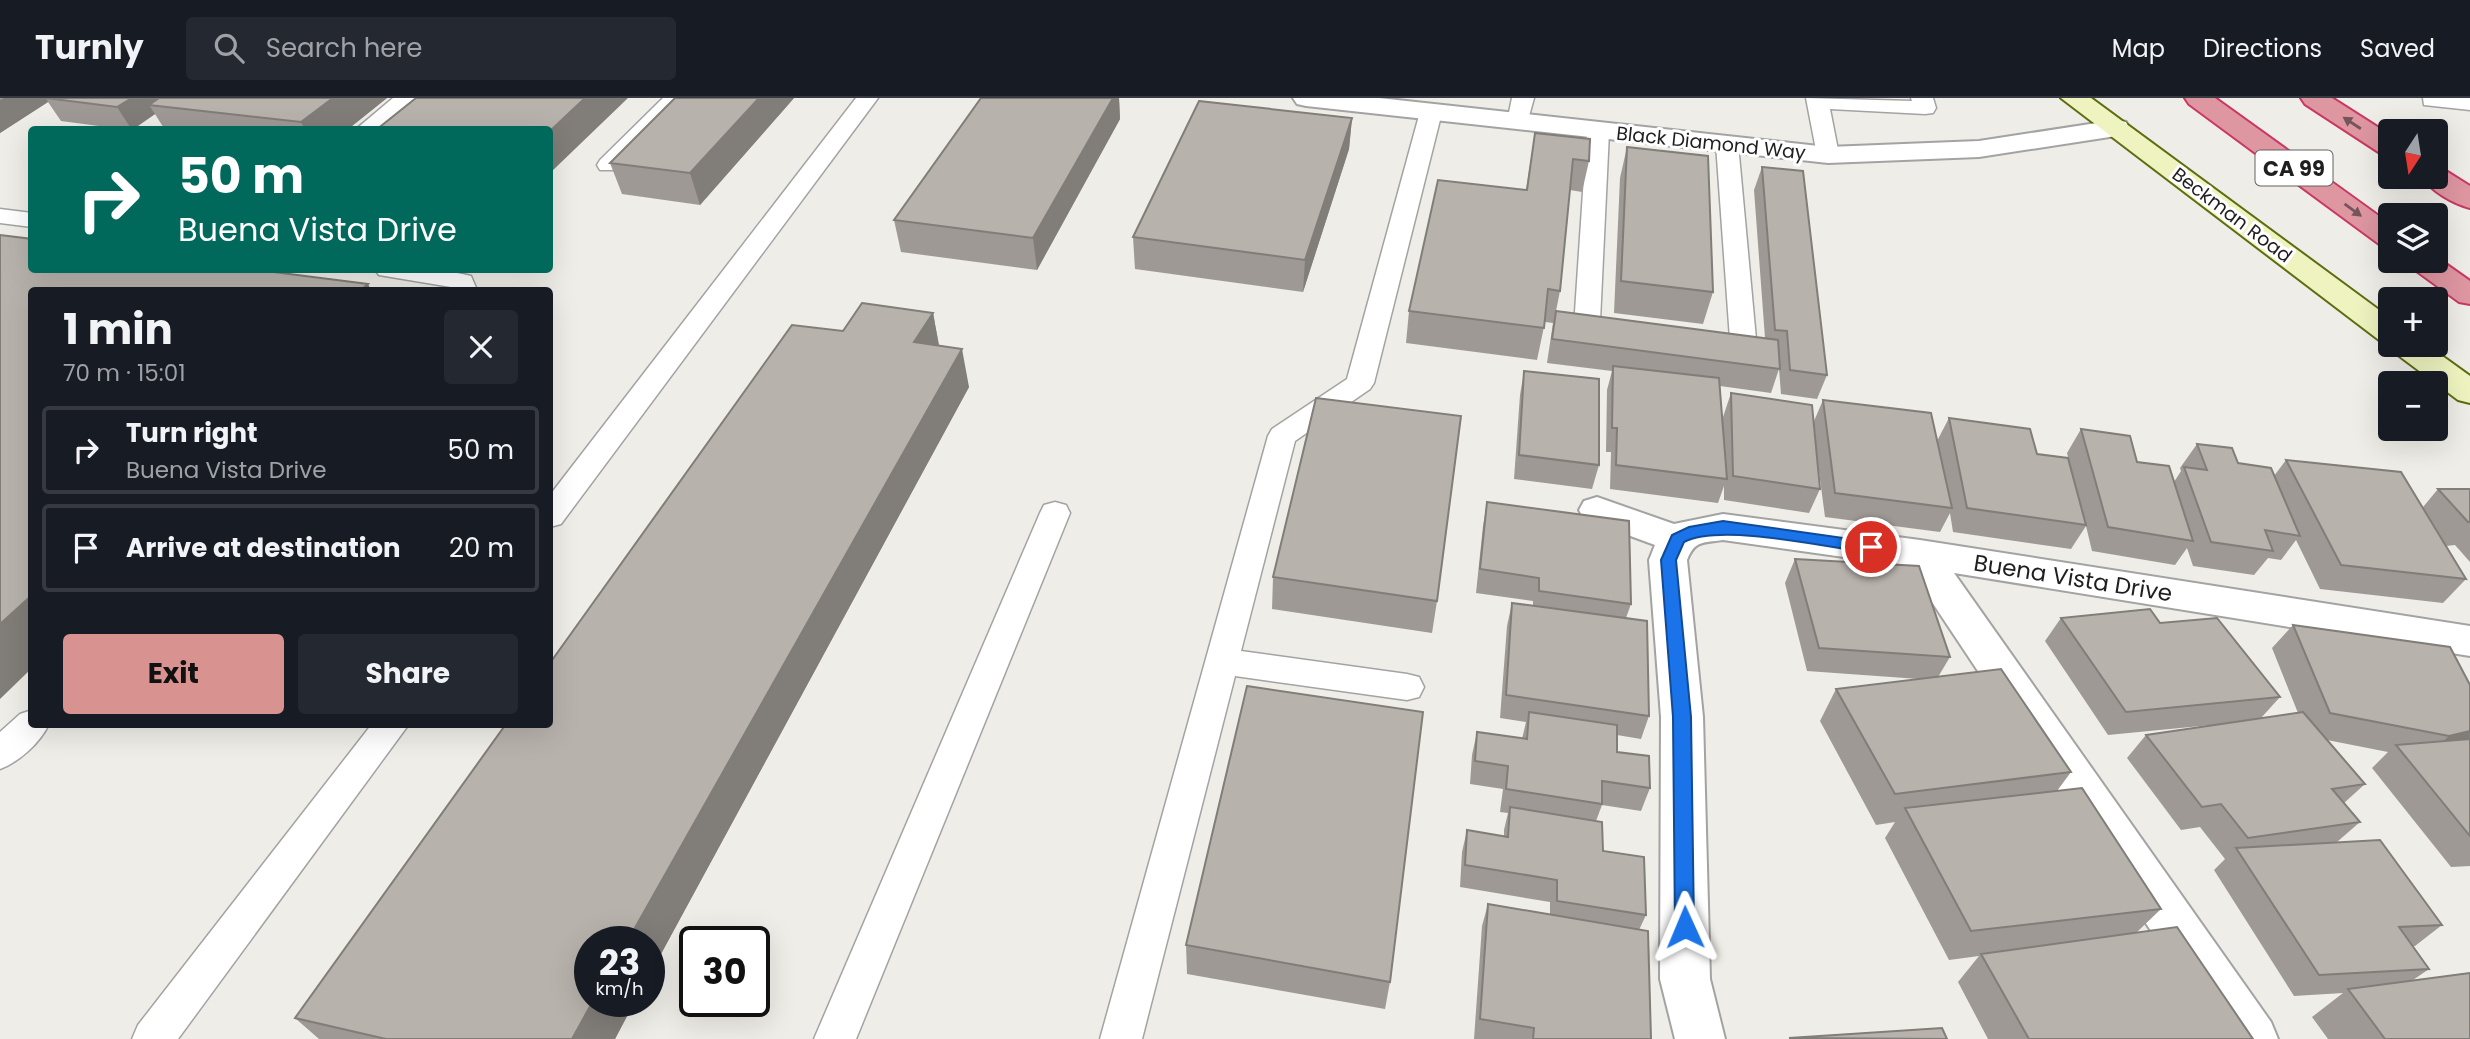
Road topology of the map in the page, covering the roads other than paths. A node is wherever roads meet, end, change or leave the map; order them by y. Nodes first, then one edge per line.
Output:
1 (406, 98) edge
2 (675, 98) edge
3 (867, 98) edge
4 (1306, 98) edge
5 (1922, 98) edge
6 (2074, 98) edge
7 (2198, 98) edge
8 (2314, 98) edge
9 (1817, 100) edge
10 (2432, 100) dead end
11 (1379, 102) edge
12 (2470, 104) edge
13 (1520, 110) edge
14 (1431, 112) junction
15 (371, 126) edge
16 (2116, 128) junction
17 (1598, 132) junction
18 (2378, 139) edge
19 (1727, 144) junction
20 (1828, 155) junction
21 (608, 165) edge
22 (2448, 185) edge
23 (2470, 199) edge
24 (0, 216) edge
25 (28, 220) edge
26 (2378, 229) edge
27 (408, 273) edge
28 (2439, 273) edge
29 (463, 287) edge
30 (2470, 295) edge
31 (2378, 324) edge
32 (1639, 334) edge
33 (1692, 342) edge
34 (2422, 357) edge
35 (2470, 392) edge
36 (1597, 510) dead end
37 (553, 512) edge
38 (1055, 513) dead end
39 (1677, 538) junction
40 (1920, 554) junction
41 (2464, 645) edge
42 (1222, 662) junction
43 (1407, 687) dead end
44 (28, 728) edge
45 (388, 728) edge
46 (0, 754) edge
47 (153, 1039) edge
48 (835, 1039) edge
49 (1121, 1039) edge
50 (1700, 1039) edge
51 (2253, 1039) edge

1 - 15 lane
2 - 21 lane
3 - 37 lane
4 - 11 street, Black Diamond Way
5 - 9 lane
6 - 16 street, Beckman Road
7 -> 26 highway, CA 99
18 -> 8 highway, CA 99
9 - 20 lane
10 - 12 lane
11 - 14 street, Black Diamond Way
13 - 14 street, Black Diamond Way
13 - 17 street, Black Diamond Way
14 - 42 lane
16 - 20 street, Black Diamond Way
16 - 31 street, Beckman Road
17 - 19 street, Black Diamond Way
17 - 32 lane
19 - 20 street, Black Diamond Way
19 - 33 lane
22 - 23 highway
24 - 25 lane
27 - 29 lane
28 - 30 highway
34 - 35 street
36 - 39 street
38 - 48 lane
39 - 40 street, Buena Vista Drive
39 - 50 street
40 - 41 street, Buena Vista Drive
40 - 51 street
42 - 43 lane
42 - 49 lane
44 - 46 lane
45 - 47 lane

